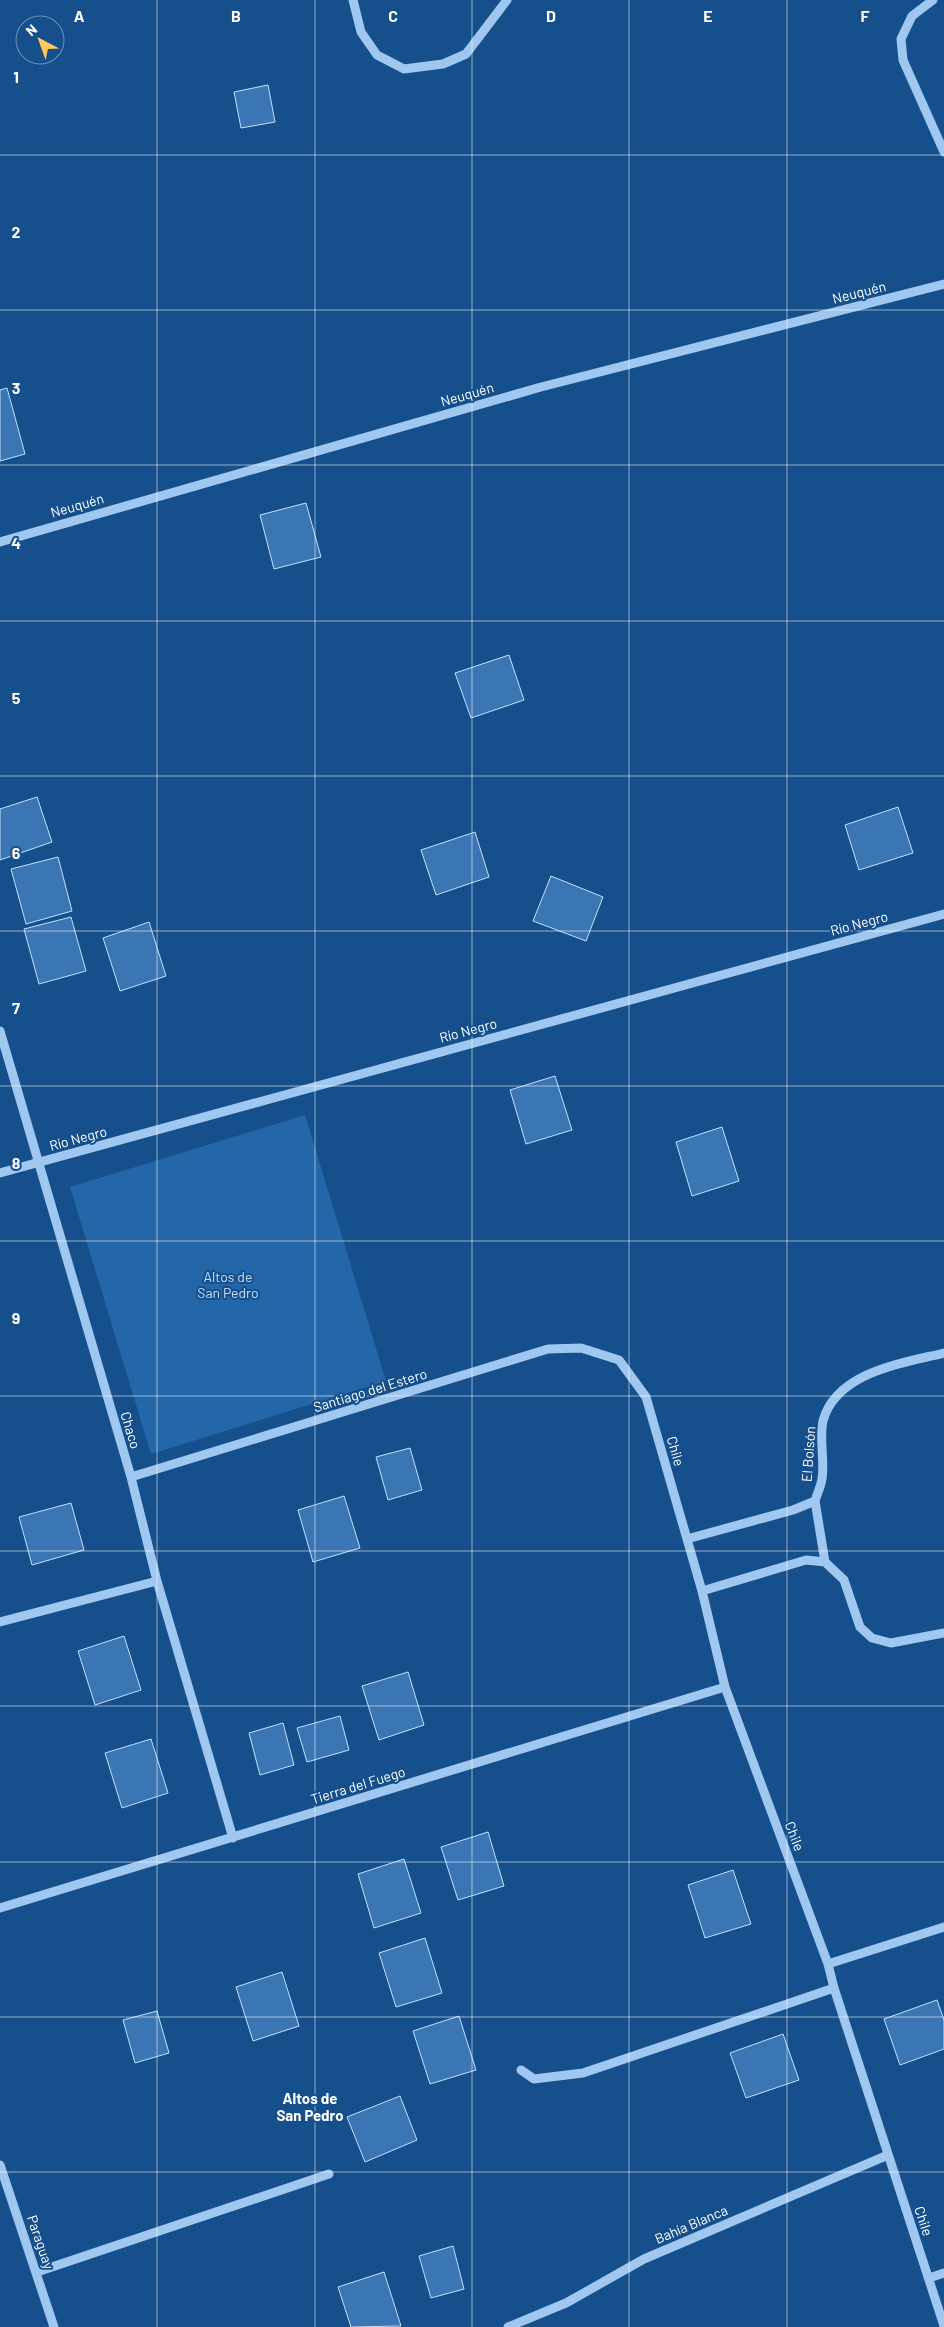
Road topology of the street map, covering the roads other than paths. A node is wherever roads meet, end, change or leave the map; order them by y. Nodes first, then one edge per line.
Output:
1 (353, 0) edge
2 (507, 0) edge
3 (932, 0) edge
4 (944, 152) edge
5 (944, 284) edge
6 (0, 542) edge
7 (944, 914) edge
8 (0, 1031) edge
9 (37, 1163) junction
10 (0, 1173) edge
11 (944, 1353) edge
12 (619, 1360) joint
13 (130, 1477) junction
14 (815, 1501) junction
15 (687, 1539) junction
16 (825, 1562) junction
17 (157, 1582) junction
18 (702, 1591) junction
19 (0, 1622) edge
20 (944, 1633) edge
21 (725, 1687) junction
22 (233, 1838) junction
23 (0, 1908) edge
24 (944, 1926) edge
25 (828, 1964) junction
26 (834, 1988) junction
27 (521, 2070) dead end
28 (888, 2155) junction
29 (0, 2165) edge
30 (329, 2174) dead end
31 (37, 2272) junction
32 (944, 2273) edge
33 (929, 2278) junction
34 (944, 2326) edge
35 (54, 2327) edge
36 (508, 2327) edge

1 - 2 street
3 - 4 street
5 - 6 street, Neuquén
7 - 9 street, Río Negro
8 - 9 street, Chaco
9 - 10 street, Río Negro
9 - 13 street, Chaco
11 - 14 street, El Bolsón
12 - 13 street, Santiago del Estero
12 - 15 street, Chile
13 - 17 street, Chaco
14 - 15 street, El Bolsón
14 - 16 street
15 - 18 street, Chile
16 - 18 street
16 - 20 street
17 - 19 street
17 - 22 street, Chaco
18 - 21 street, Chile
21 - 22 street, Tierra del Fuego
21 - 25 street, Chile
22 - 23 street, Tierra del Fuego
24 - 25 street
25 - 26 street, Chile
26 - 27 street
26 - 28 street, Chile
28 - 33 street, Chile
28 - 36 street, Bahía Blanca
29 - 31 street, Paraguay
30 - 31 street
31 - 35 street, Paraguay
32 - 33 street
33 - 34 street, Chile

